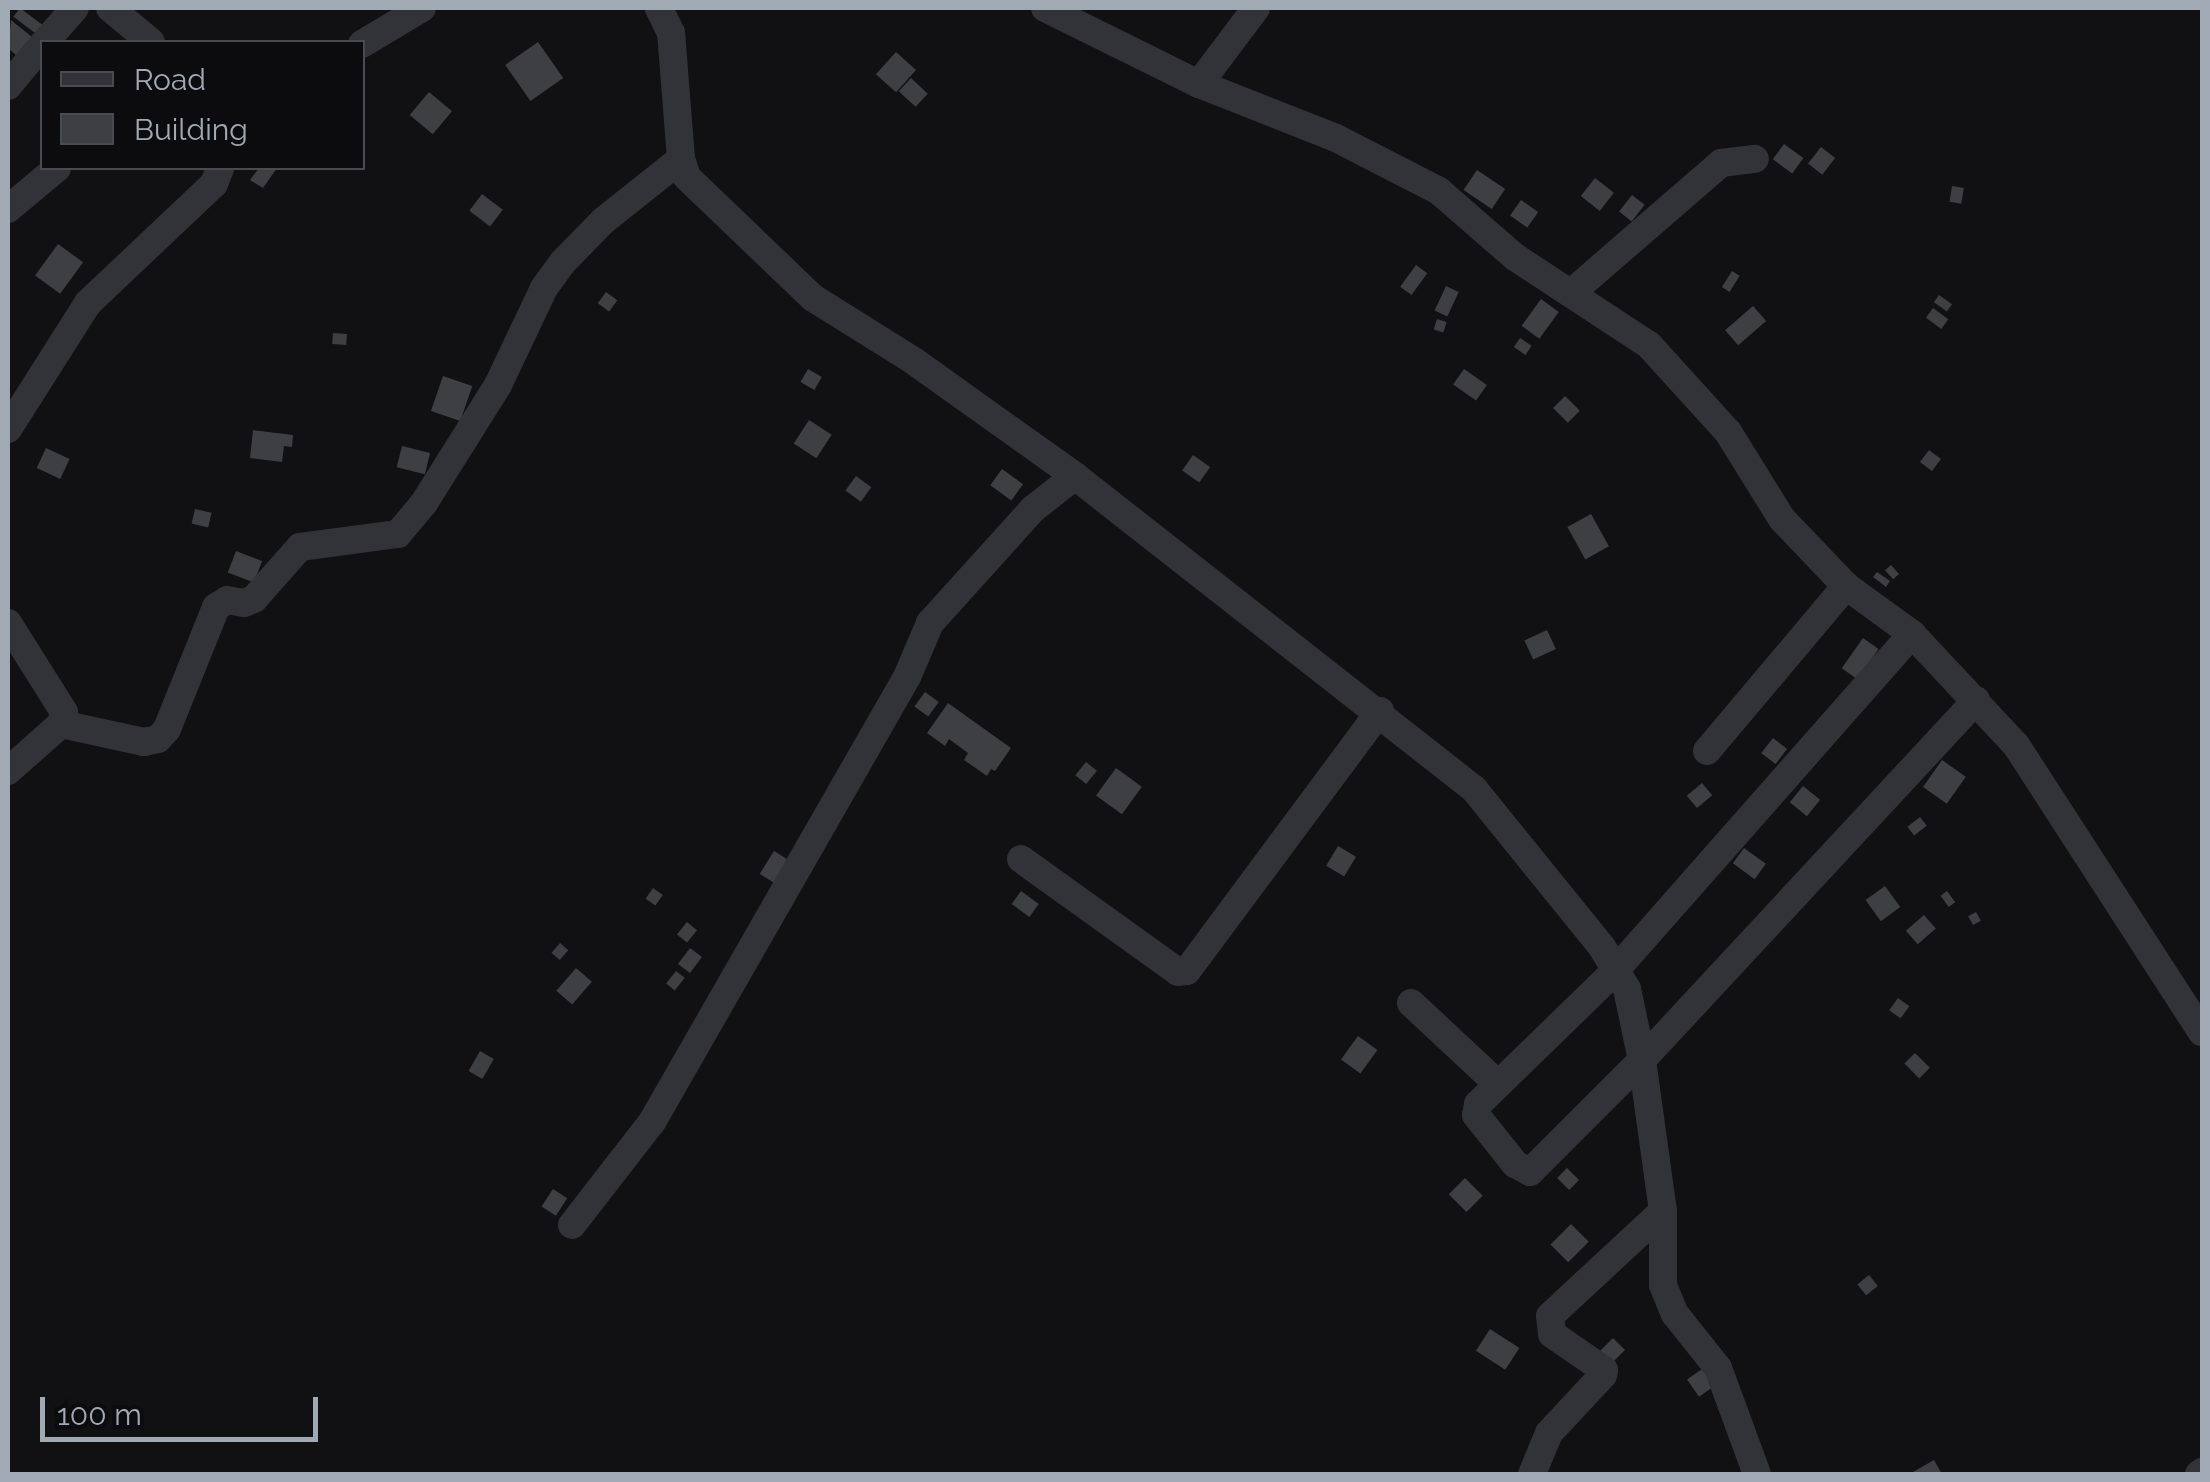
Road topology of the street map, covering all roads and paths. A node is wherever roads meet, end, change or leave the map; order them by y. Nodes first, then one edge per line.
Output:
1 (75, 8) edge
2 (111, 8) edge
3 (660, 8) edge
4 (1256, 8) edge
5 (415, 9) edge
6 (1057, 11) edge
7 (47, 40) edge
8 (149, 40) edge
9 (365, 42) edge
10 (40, 49) edge
11 (1199, 84) junction
12 (8, 86) edge
13 (681, 159) junction
14 (1755, 159) dead end
15 (55, 170) edge
16 (219, 170) edge
17 (8, 209) edge
18 (1570, 293) junction
19 (8, 429) edge
20 (1075, 476) junction
21 (1846, 586) junction
22 (8, 623) edge
23 (1912, 634) junction
24 (1976, 700) junction
25 (1380, 711) junction
26 (61, 724) junction
27 (1707, 751) dead end
28 (8, 771) edge
29 (1021, 860) dead end
30 (1616, 970) junction
31 (1412, 1003) dead end
32 (2202, 1032) edge
33 (1642, 1060) junction
34 (1498, 1084) junction
35 (1663, 1210) junction
36 (572, 1225) dead end
37 (1532, 1474) edge
38 (1757, 1474) edge

1 - 7 street
2 - 8 street
3 - 13 street
4 - 11 street
5 - 9 street
6 - 11 street
10 - 12 street
11 - 18 street
13 - 20 street
13 - 26 street
14 - 18 street
15 - 17 street
16 - 19 street
18 - 21 street
20 - 25 street
20 - 36 street
21 - 23 street
21 - 27 street
22 - 26 street
23 - 24 street
23 - 30 street
24 - 32 street
24 - 33 street
25 - 29 street
25 - 30 street
26 - 28 street
30 - 33 street
30 - 34 street
31 - 34 street
33 - 34 street
33 - 35 street
35 - 37 street
35 - 38 street

